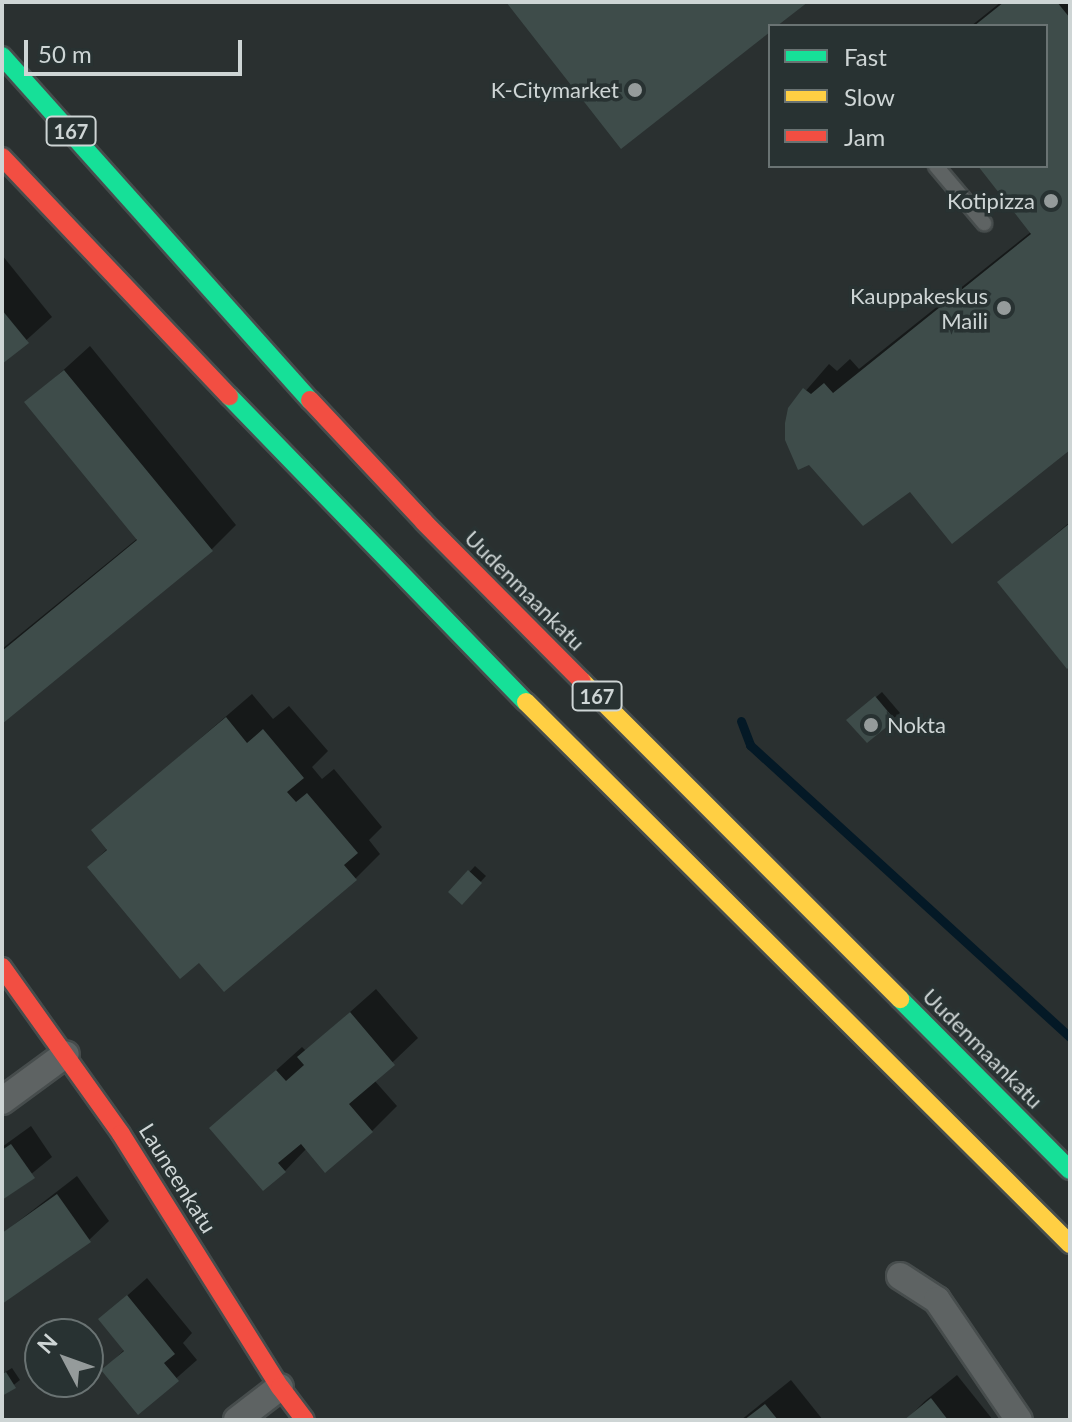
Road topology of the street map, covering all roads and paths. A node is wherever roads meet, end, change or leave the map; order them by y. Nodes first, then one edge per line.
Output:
1 (2, 56) edge
2 (2, 157) edge
3 (938, 168) edge
4 (984, 223) dead end
5 (2, 967) edge
6 (66, 1054) junction
7 (2, 1101) edge
8 (1070, 1170) edge
9 (1070, 1244) edge
10 (900, 1276) dead end
11 (280, 1387) junction
12 (237, 1420) edge
13 (305, 1420) edge
14 (1019, 1420) edge

1 - 8 main road, Uudenmaankatu / 167
2 - 9 main road, 167
3 - 4 lane
5 - 6 main road, Launeenkatu
6 - 7 street
6 - 11 main road, Launeenkatu
10 - 14 street
11 - 12 street
11 - 13 main road, Launeenkatu

